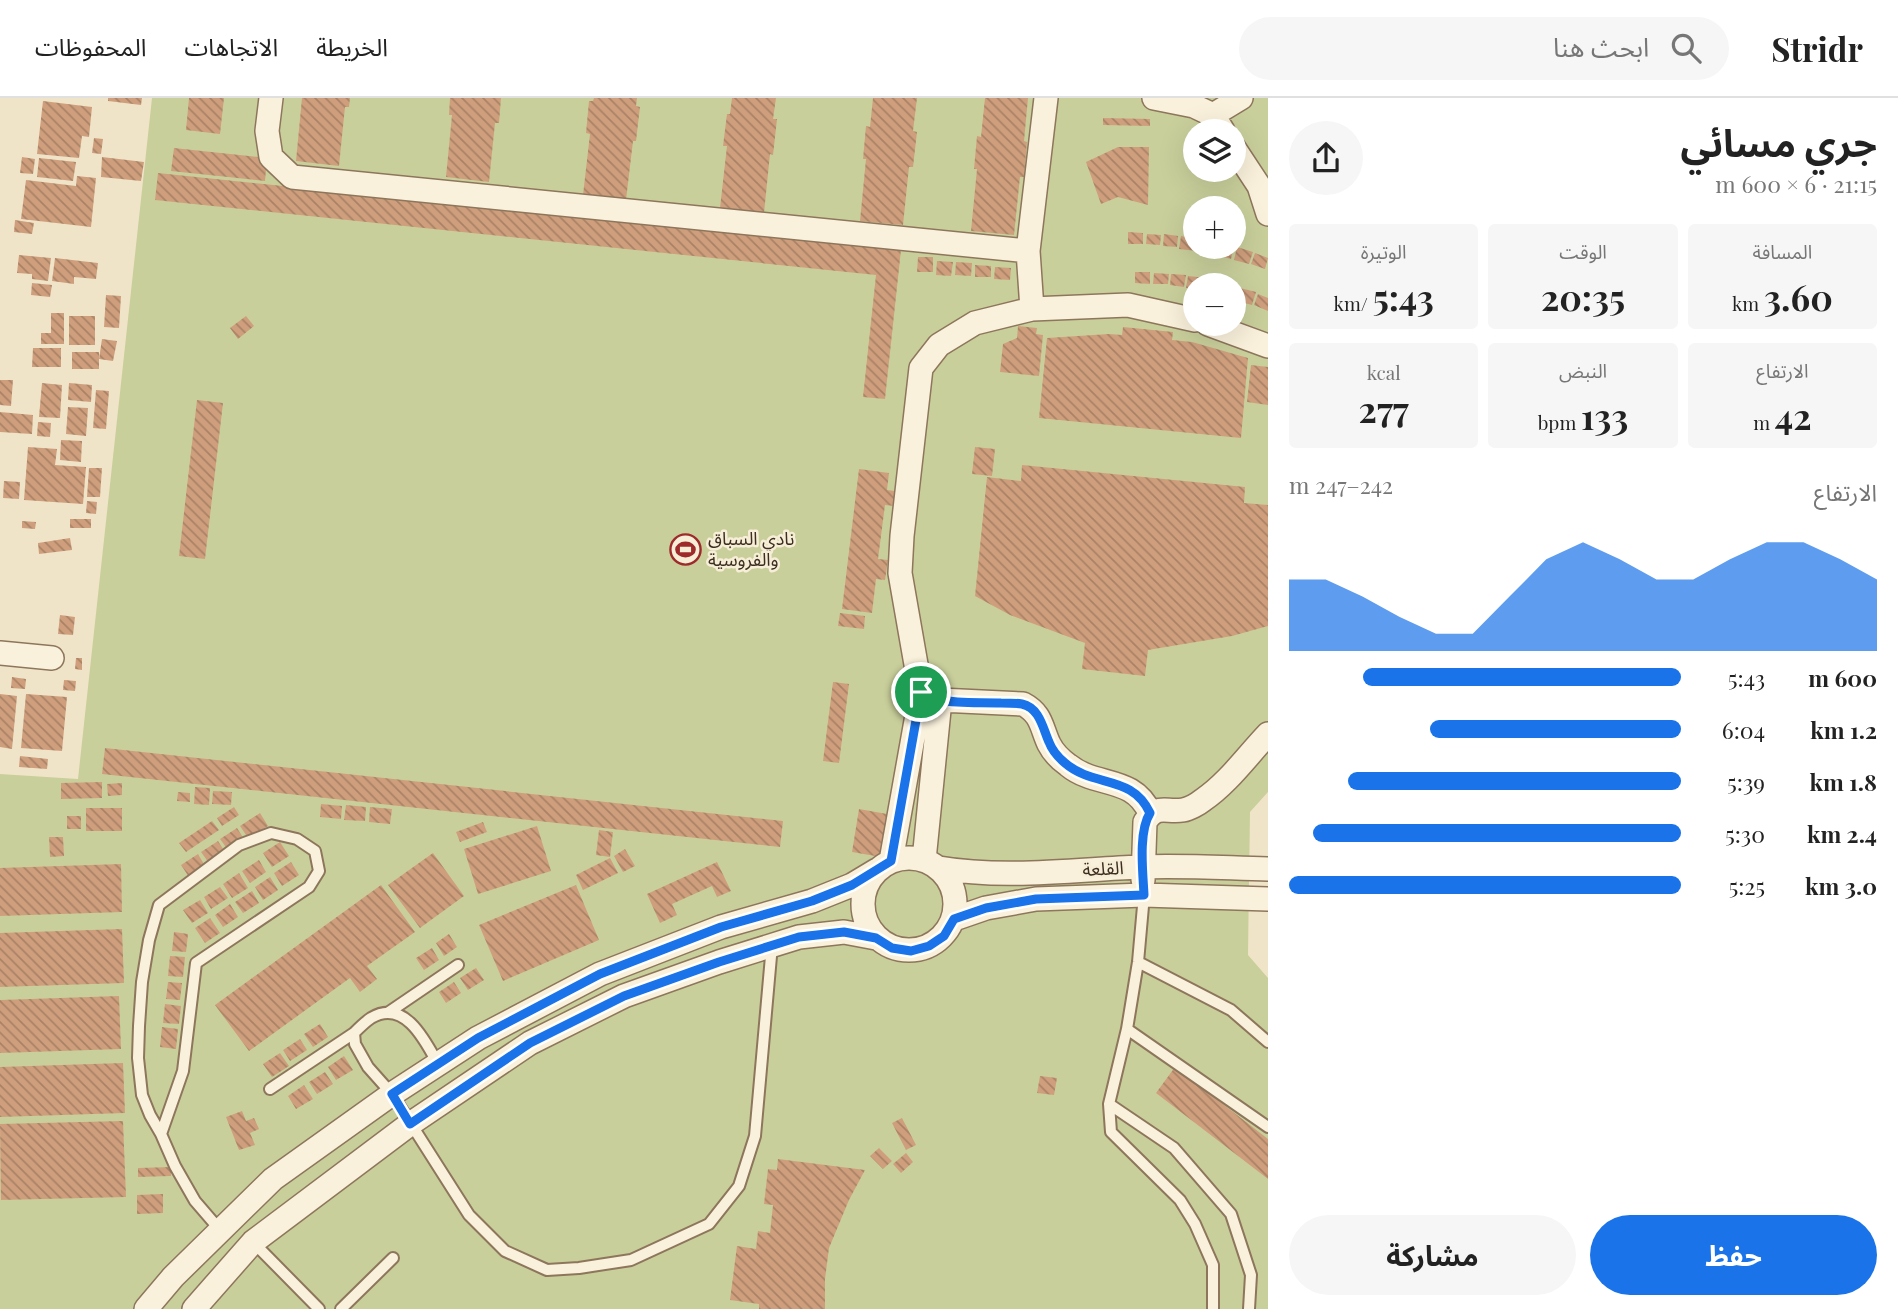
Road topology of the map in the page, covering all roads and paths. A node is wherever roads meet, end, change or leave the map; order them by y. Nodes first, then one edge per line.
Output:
1 (271, 98) edge
2 (1046, 98) edge
3 (1154, 98) edge
4 (1241, 98) edge
5 (1209, 113) edge
6 (1246, 166) edge
7 (1268, 214) edge
8 (1028, 251) junction
9 (1032, 309) junction
10 (1183, 317) edge
11 (1241, 336) edge
12 (1268, 346) edge
13 (0, 653) edge
14 (52, 658) dead end
15 (931, 696) junction
16 (1268, 734) edge
17 (1150, 813) junction
18 (931, 864) junction
19 (884, 865) junction
20 (1142, 867) junction
21 (1268, 869) edge
22 (1144, 895) junction
23 (1268, 899) edge
24 (954, 919) junction
25 (876, 938) junction
26 (772, 945) junction
27 (1138, 962) junction
28 (458, 965) dead end
29 (389, 1012) junction
30 (1127, 1029) junction
31 (354, 1033) junction
32 (1268, 1042) edge
33 (439, 1063) junction
34 (270, 1089) dead end
35 (392, 1094) junction
36 (1109, 1104) junction
37 (410, 1124) junction
38 (1268, 1127) edge
39 (162, 1134) junction
40 (220, 1230) junction
41 (248, 1248) junction
42 (393, 1258) dead end
43 (314, 1308) edge
44 (146, 1309) edge
45 (194, 1309) edge
46 (341, 1309) edge
47 (1213, 1309) edge
48 (1250, 1309) edge

1 - 8 street
2 - 8 street
3 - 5 street
4 - 5 street
6 - 7 street
8 - 9 street
9 - 10 street
9 - 15 street
11 - 12 street
13 - 14 street
15 - 17 street
15 - 18 street
15 - 19 street
16 - 17 street
17 - 20 street
18 - 19 street
18 - 20 street, القلعة
18 - 24 street
19 - 25 street
19 - 33 street
20 - 21 street, القلعة
20 - 22 street
22 - 23 street, القلعة
22 - 24 street, القلعة
22 - 27 lane
24 - 25 street
25 - 26 street
26 - 37 street
26 - 37 lane
27 - 30 lane
27 - 32 lane
28 - 29 lane
29 - 31 lane
29 - 33 lane
30 - 36 lane
30 - 38 lane
31 - 34 lane
31 - 35 lane
33 - 35 street
35 - 37 lane
35 - 40 street
36 - 47 lane
36 - 48 lane
37 - 41 street
39 - 39 lane
39 - 40 lane
40 - 41 street
40 - 44 street
41 - 43 lane
41 - 45 street
42 - 46 lane

